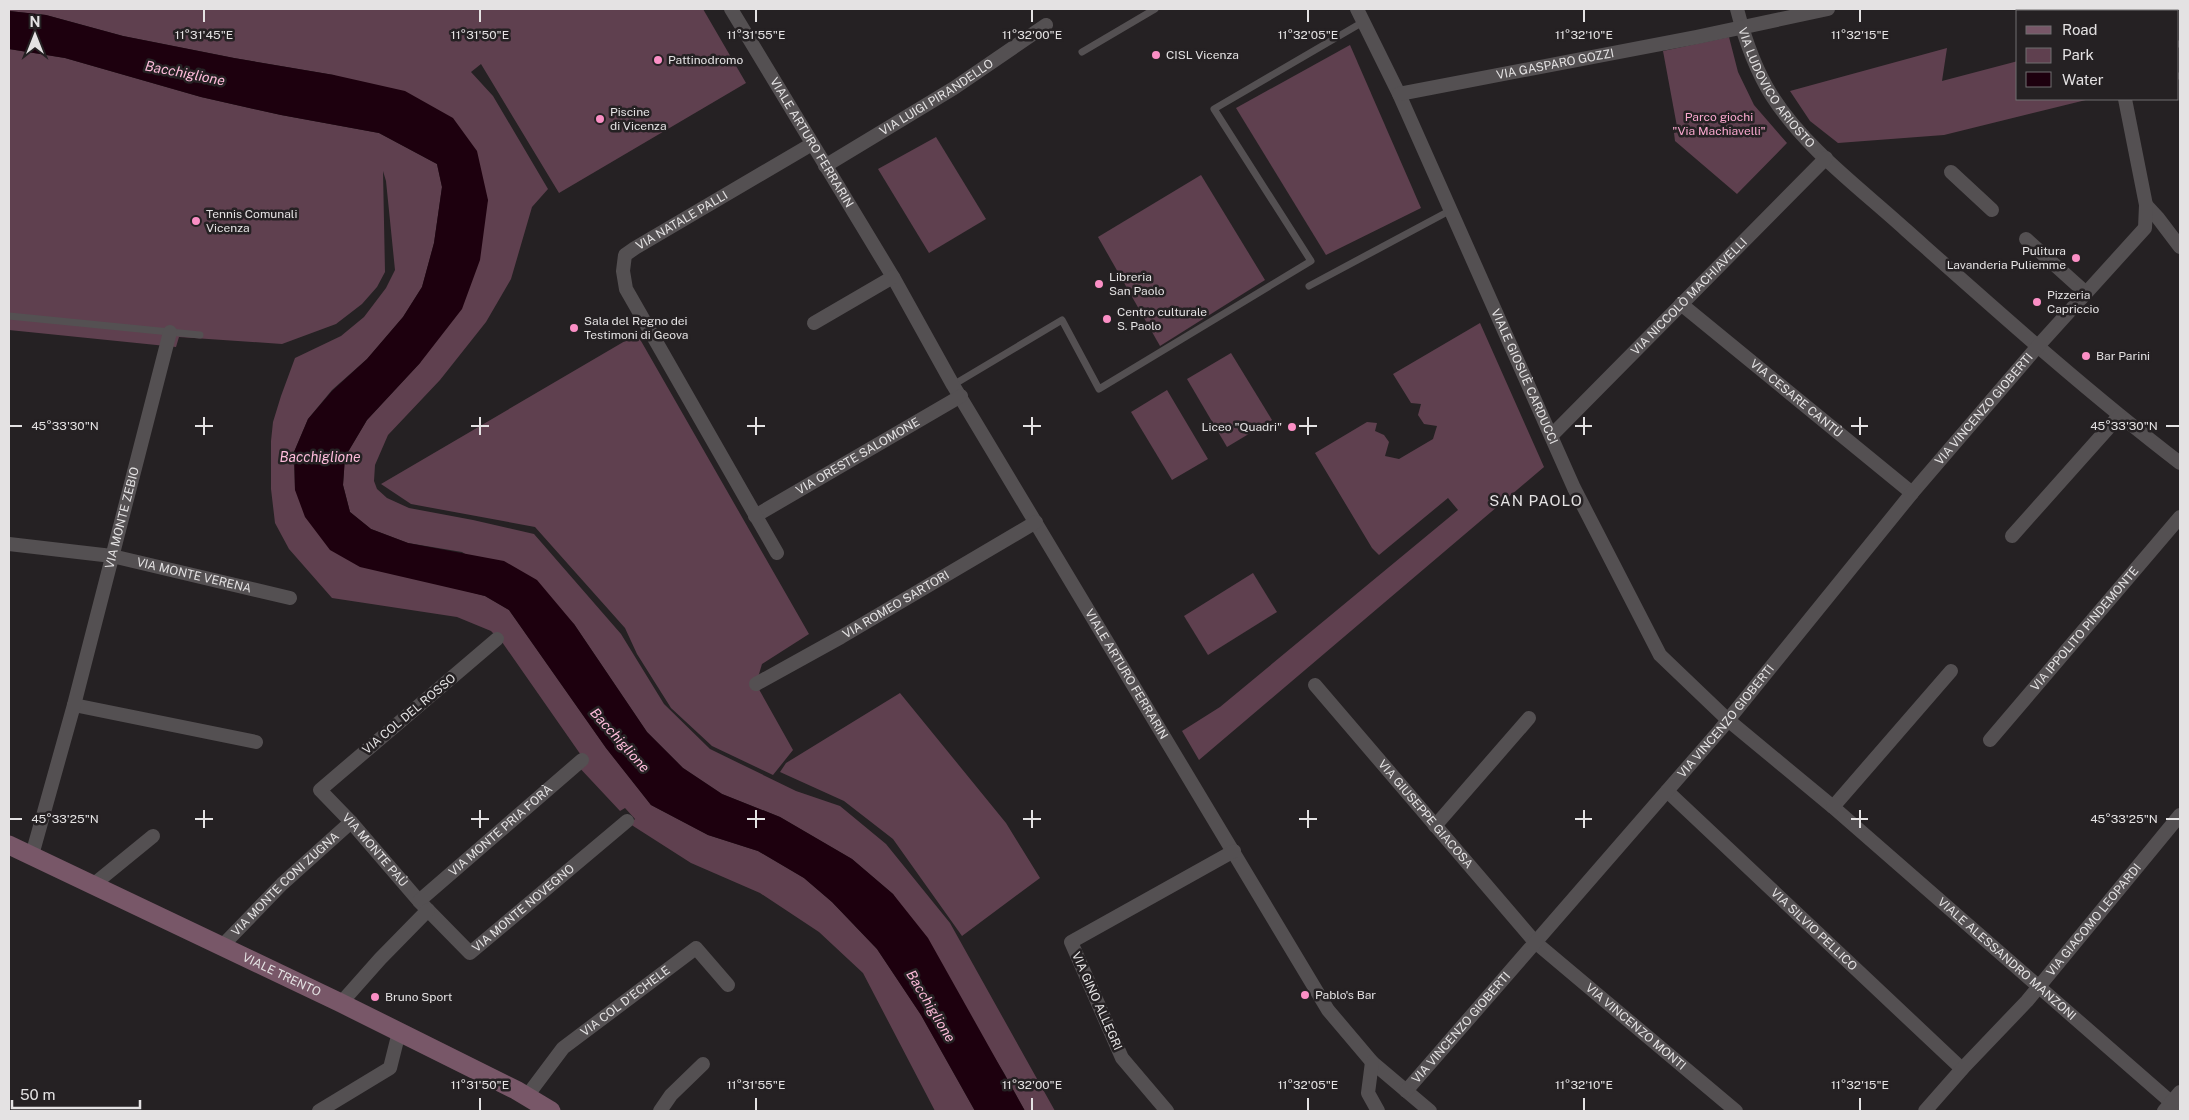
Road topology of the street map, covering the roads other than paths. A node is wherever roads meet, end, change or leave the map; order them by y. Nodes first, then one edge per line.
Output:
1 (731, 9) edge
2 (1155, 9) edge
3 (1357, 9) edge
4 (1737, 9) edge
5 (1828, 9) edge
6 (1363, 22) junction
7 (1046, 25) dead end
8 (1742, 27) junction
9 (1082, 52) dead end
10 (1399, 94) junction
11 (2125, 100) edge
12 (812, 144) junction
13 (1826, 158) junction
14 (825, 166) junction
15 (1952, 172) dead end
16 (2146, 205) junction
17 (1451, 210) junction
18 (1992, 210) dead end
19 (2026, 239) dead end
20 (2180, 247) edge
21 (893, 277) junction
22 (1308, 286) dead end
23 (2086, 293) junction
24 (1681, 304) junction
25 (9, 316) edge
26 (814, 323) dead end
27 (170, 332) junction
28 (200, 335) dead end
29 (2038, 346) junction
30 (957, 391) junction
31 (2119, 416) junction
32 (1552, 435) junction
33 (2180, 463) edge
34 (1912, 494) junction
35 (755, 516) junction
36 (2180, 517) edge
37 (1036, 522) junction
38 (2012, 536) dead end
39 (9, 544) edge
40 (778, 553) dead end
41 (112, 556) junction
42 (290, 598) dead end
43 (497, 639) dead end
44 (1952, 671) dead end
45 (756, 684) dead end
46 (1316, 685) dead end
47 (74, 705) junction
48 (1529, 718) dead end
49 (1728, 720) junction
50 (1990, 740) dead end
51 (256, 742) dead end
52 (582, 760) dead end
53 (320, 790) joint
54 (1667, 791) junction
55 (1833, 807) junction
56 (2180, 815) edge
57 (627, 821) dead end
58 (351, 822) junction
59 (1435, 826) junction
60 (153, 836) dead end
61 (9, 845) edge
62 (1234, 851) junction
63 (32, 856) junction
64 (93, 886) junction
65 (424, 906) junction
66 (1535, 942) junction
67 (220, 947) junction
68 (728, 985) dead end
69 (2038, 987) junction
70 (341, 1003) junction
71 (399, 1032) junction
72 (1372, 1062) junction
73 (702, 1064) dead end
74 (1962, 1069) junction
75 (1406, 1091) junction
76 (527, 1096) junction
77 (2174, 1104) edge
78 (319, 1111) edge
79 (551, 1111) edge
80 (660, 1111) edge
81 (1167, 1111) edge
82 (1378, 1111) edge
83 (1430, 1111) edge
84 (1736, 1111) edge
85 (1925, 1111) edge

1 - 12 street, VIALE ARTURO FERRARIN
2 - 9 lane
3 - 6 street, VIALE GIOSUÈ CARDUCCI
4 - 8 street, VIA LUDOVICO ARIOSTO
5 - 8 street, VIA GASPARO GOZZI
6 - 10 street, VIALE GIOSUÈ CARDUCCI
6 - 30 lane
7 - 14 street, VIA LUIGI PIRANDELLO
8 - 10 street, VIA GASPARO GOZZI
8 - 13 street, VIA LUDOVICO ARIOSTO
10 - 17 street, VIALE GIOSUÈ CARDUCCI
11 - 16 street
12 - 14 street, VIALE ARTURO FERRARIN
12 - 35 street, VIA NATALE PALLI
13 - 24 street, VIA NICCOLÒ MACHIAVELLI
13 - 29 street, VIA LUDOVICO ARIOSTO
14 - 21 street, VIALE ARTURO FERRARIN
15 - 18 street
16 - 20 street
16 - 23 street, VIA VINCENZO GIOBERTI
17 - 22 lane
17 - 32 street, VIALE GIOSUÈ CARDUCCI
19 - 23 street
21 - 26 street
21 - 30 street, VIALE ARTURO FERRARIN
23 - 29 street, VIA VINCENZO GIOBERTI
24 - 32 street, VIA NICCOLÒ MACHIAVELLI
24 - 34 street, VIA CESARE CANTÙ
25 - 27 lane
27 - 28 lane
27 - 41 street, VIA MONTE ZEBIO
29 - 31 street, VIA LUDOVICO ARIOSTO
29 - 34 street, VIA VINCENZO GIOBERTI
30 - 35 street, VIA ORESTE SALOMONE
30 - 37 street, VIALE ARTURO FERRARIN
31 - 33 street, VIA LUDOVICO ARIOSTO
31 - 38 street
32 - 49 street, VIALE GIOSUÈ CARDUCCI
34 - 49 street, VIA VINCENZO GIOBERTI
35 - 40 street
36 - 50 street, VIA IPPOLITO PINDEMONTE
37 - 45 street, VIA ROMEO SARTORI
37 - 62 street, VIALE ARTURO FERRARIN
39 - 41 street, VIA MONTE VERENA
41 - 42 street, VIA MONTE VERENA
41 - 47 street, VIA MONTE ZEBIO
43 - 53 street, VIA COL DEL ROSSO
44 - 55 street
46 - 59 street, VIA GIUSEPPE GIACOSA
47 - 51 street
47 - 63 street, VIA MONTE ZEBIO
48 - 59 street
49 - 54 street, VIA VINCENZO GIOBERTI
49 - 55 street, VIALE ALESSANDRO MANZONI
52 - 65 street, VIA MONTE PRIA FORÀ
53 - 58 street, VIA MONTE PAÙ
54 - 66 street, VIA VINCENZO GIOBERTI
54 - 74 street, VIA SILVIO PELLICO
55 - 69 street, VIALE ALESSANDRO MANZONI
56 - 69 street, VIA GIACOMO LEOPARDI
57 - 65 street, VIA MONTE NOVEGNO
58 - 65 street, VIA MONTE PAÙ
58 - 67 street, VIA MONTE CONI ZUGNA
59 - 66 street, VIA GIUSEPPE GIACOSA
60 - 64 street
61 - 63 main road, VIALE TRENTO
62 - 72 street, VIALE ARTURO FERRARIN
62 - 81 street, VIA GINO ALLEGRI
63 - 64 main road, VIALE TRENTO
64 - 67 main road, VIALE TRENTO
65 - 70 street
66 - 75 street, VIA VINCENZO GIOBERTI
66 - 84 street, VIA VINCENZO MONTI
67 - 70 main road, VIALE TRENTO
68 - 76 street, VIA COL D'ECHELE
69 - 74 street, VIA GIACOMO LEOPARDI
69 - 77 street, VIALE ALESSANDRO MANZONI
70 - 71 main road, VIALE TRENTO
71 - 76 main road, VIALE TRENTO
71 - 78 street
72 - 75 street, VIALE ARTURO FERRARIN
72 - 82 street
73 - 80 street
74 - 85 street, VIA GIACOMO LEOPARDI
75 - 83 street, VIALE ARTURO FERRARIN
76 - 79 main road, VIALE TRENTO

